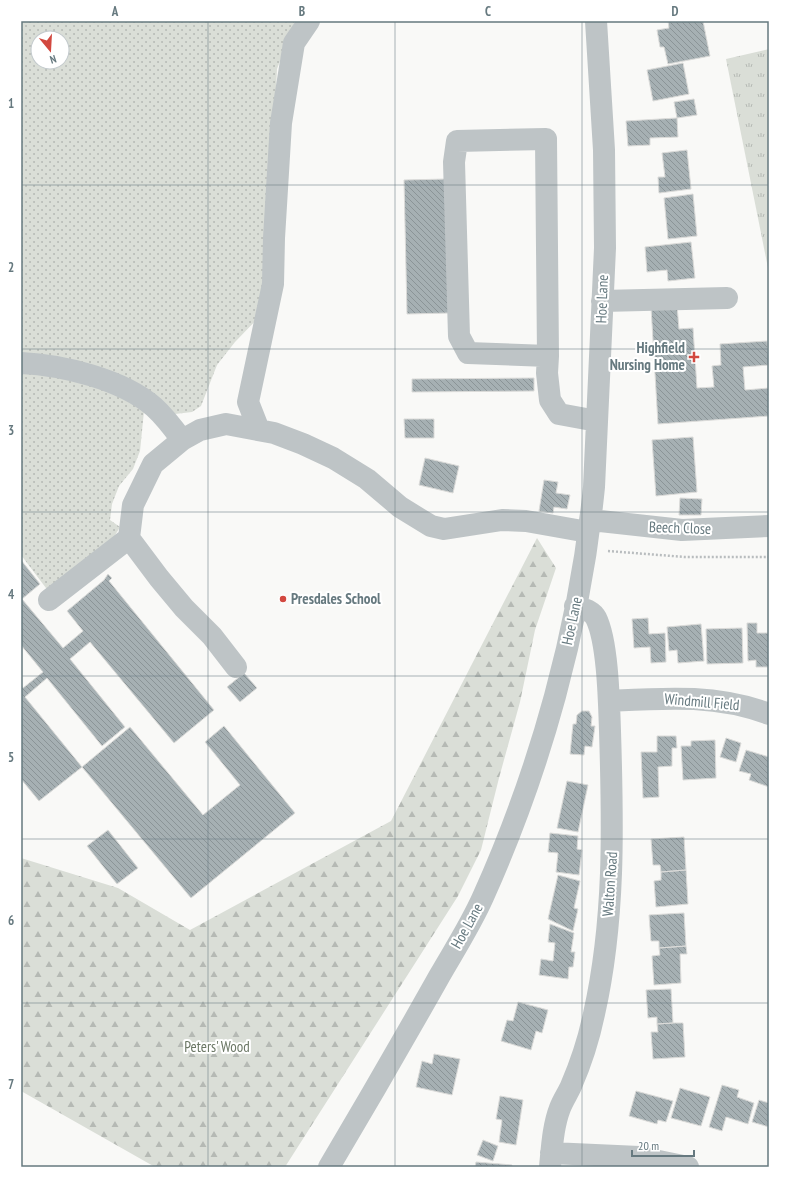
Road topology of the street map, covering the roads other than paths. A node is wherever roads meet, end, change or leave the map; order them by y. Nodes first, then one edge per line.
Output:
1 (309, 21) edge
2 (596, 21) edge
3 (727, 298) dead end
4 (602, 301) junction
5 (548, 356) junction
6 (21, 363) edge
7 (597, 421) junction
8 (259, 430) junction
9 (182, 440) junction
10 (769, 526) edge
11 (588, 533) junction
12 (129, 538) junction
13 (49, 600) dead end
14 (575, 606) junction
15 (236, 667) dead end
16 (609, 701) junction
17 (769, 714) edge
18 (551, 1160) edge
19 (329, 1167) edge
20 (688, 1167) edge

1 - 8 street
2 - 4 street, Hoe Lane
3 - 4 street
4 - 7 street, Hoe Lane
5 - 5 street
5 - 7 street
6 - 9 street
7 - 11 street, Hoe Lane
8 - 9 street, Beech Close
8 - 11 street, Beech Close
9 - 12 street, Beech Close
10 - 11 street, Beech Close
11 - 14 street, Hoe Lane
12 - 13 street
12 - 15 street
14 - 16 street, Walton Road
14 - 19 street, Hoe Lane
16 - 17 street, Windmill Field
16 - 18 street, Walton Road
18 - 20 street

